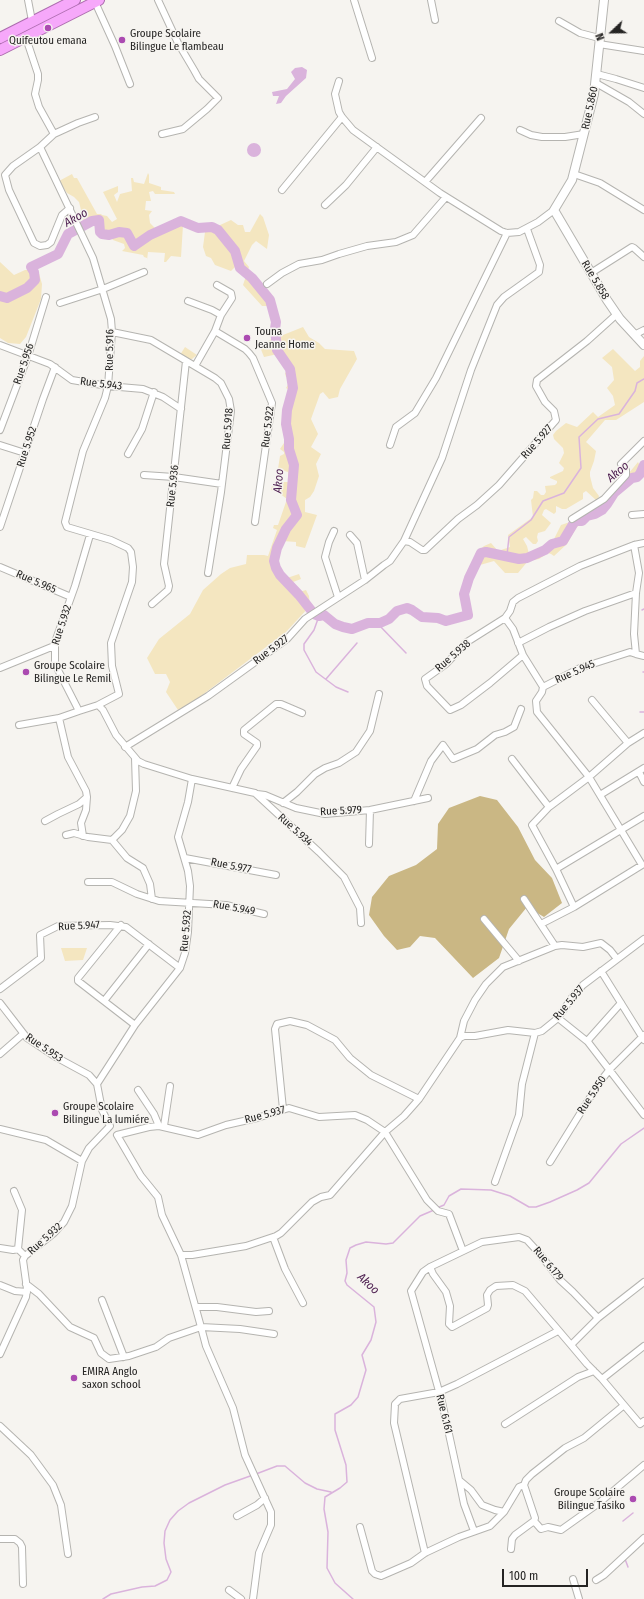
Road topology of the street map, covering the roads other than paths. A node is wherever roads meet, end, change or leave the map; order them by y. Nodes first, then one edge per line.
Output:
1 (28, 0) edge
2 (75, 0) edge
3 (158, 0) edge
4 (354, 0) edge
5 (431, 0) edge
6 (604, 0) edge
7 (97, 1) edge
8 (435, 20) dead end
9 (32, 21) junction
10 (559, 21) dead end
11 (0, 38) edge
12 (26, 38) junction
13 (599, 41) junction
14 (0, 50) edge
15 (644, 51) edge
16 (372, 58) dead end
17 (596, 78) junction
18 (339, 81) dead end
19 (130, 84) dead end
20 (644, 88) edge
21 (644, 114) edge
22 (342, 117) junction
23 (95, 118) dead end
24 (481, 118) dead end
25 (520, 130) dead end
26 (54, 134) junction
27 (162, 134) dead end
28 (584, 134) junction
29 (40, 147) junction
30 (377, 147) junction
31 (574, 174) junction
32 (425, 182) junction
33 (282, 190) dead end
34 (446, 197) junction
35 (325, 205) dead end
36 (70, 208) junction
37 (554, 210) junction
38 (644, 210) edge
39 (527, 229) junction
40 (506, 233) junction
41 (644, 257) edge
42 (144, 272) dead end
43 (591, 273) junction
44 (267, 284) dead end
45 (217, 285) dead end
46 (103, 290) junction
47 (46, 297) dead end
48 (188, 301) dead end
49 (60, 303) dead end
50 (616, 314) junction
51 (221, 315) junction
52 (644, 330) edge
53 (215, 331) junction
54 (112, 332) junction
55 (634, 335) junction
56 (0, 345) edge
57 (644, 345) edge
58 (28, 356) junction
59 (186, 362) junction
60 (195, 366) junction
61 (55, 367) junction
62 (108, 386) junction
63 (154, 392) junction
64 (181, 409) junction
65 (0, 430) edge
66 (644, 441) edge
67 (0, 445) edge
68 (390, 445) dead end
69 (25, 453) junction
70 (128, 454) dead end
71 (144, 475) dead end
72 (174, 477) junction
73 (222, 484) junction
74 (644, 514) edge
75 (632, 515) dead end
76 (572, 519) dead end
77 (255, 522) dead end
78 (0, 527) edge
79 (334, 531) dead end
80 (90, 535) junction
81 (350, 535) dead end
82 (404, 541) junction
83 (644, 542) edge
84 (634, 545) junction
85 (0, 567) edge
86 (208, 573) dead end
87 (365, 580) junction
88 (636, 593) junction
89 (71, 597) junction
90 (338, 597) junction
91 (152, 604) dead end
92 (505, 618) junction
93 (518, 643) junction
94 (54, 646) junction
95 (636, 654) junction
96 (523, 655) junction
97 (644, 656) edge
98 (0, 668) edge
99 (543, 687) junction
100 (379, 694) dead end
101 (592, 700) dead end
102 (98, 705) junction
103 (521, 709) dead end
104 (79, 711) junction
105 (302, 713) dead end
106 (59, 718) junction
107 (19, 725) dead end
108 (644, 733) edge
109 (628, 743) junction
110 (125, 747) junction
111 (135, 758) junction
112 (512, 759) dead end
113 (641, 770) edge
114 (589, 777) junction
115 (192, 779) junction
116 (644, 782) edge
117 (232, 788) junction
118 (255, 793) junction
119 (600, 795) junction
120 (87, 797) junction
121 (428, 798) dead end
122 (414, 801) junction
123 (283, 803) junction
124 (549, 807) junction
125 (370, 810) junction
126 (644, 816) edge
127 (45, 821) dead end
128 (622, 830) junction
129 (66, 834) dead end
130 (83, 836) junction
131 (112, 840) junction
132 (369, 844) dead end
133 (185, 858) junction
134 (556, 869) junction
135 (276, 875) dead end
136 (88, 882) dead end
137 (152, 899) junction
138 (524, 899) dead end
139 (189, 903) junction
140 (574, 907) junction
141 (264, 914) dead end
142 (484, 919) dead end
143 (361, 923) dead end
144 (541, 924) junction
145 (121, 925) junction
146 (644, 939) edge
147 (149, 944) junction
148 (555, 946) junction
149 (617, 959) junction
150 (519, 962) junction
151 (180, 968) junction
152 (601, 971) junction
153 (0, 990) edge
154 (104, 1001) junction
155 (0, 1003) edge
156 (621, 1003) junction
157 (558, 1018) junction
158 (135, 1025) junction
159 (535, 1033) junction
160 (23, 1034) junction
161 (643, 1037) edge
162 (460, 1038) junction
163 (588, 1042) junction
164 (6, 1050) junction
165 (0, 1054) edge
166 (0, 1059) edge
167 (610, 1069) junction
168 (97, 1084) junction
169 (170, 1086) dead end
170 (138, 1090) dead end
171 (419, 1099) junction
172 (283, 1109) junction
173 (644, 1115) edge
174 (162, 1126) junction
175 (0, 1128) edge
176 (386, 1132) junction
177 (82, 1161) junction
178 (550, 1162) dead end
179 (495, 1182) dead end
180 (14, 1191) dead end
181 (273, 1237) junction
182 (0, 1248) edge
183 (18, 1249) junction
184 (463, 1251) junction
185 (181, 1255) junction
186 (25, 1256) junction
187 (430, 1266) junction
188 (644, 1282) edge
189 (26, 1284) junction
190 (0, 1286) edge
191 (26, 1292) junction
192 (102, 1300) dead end
193 (303, 1303) dead end
194 (196, 1308) junction
195 (269, 1311) dead end
196 (598, 1318) junction
197 (201, 1327) junction
198 (558, 1331) junction
199 (274, 1334) dead end
200 (570, 1345) junction
201 (644, 1346) edge
202 (0, 1354) edge
203 (124, 1357) junction
204 (594, 1371) junction
205 (602, 1379) junction
206 (439, 1392) junction
207 (623, 1406) junction
208 (505, 1424) dead end
209 (643, 1425) edge
210 (0, 1426) edge
211 (644, 1465) edge
212 (459, 1480) junction
213 (524, 1485) junction
214 (264, 1498) junction
215 (504, 1512) junction
216 (237, 1516) dead end
217 (534, 1521) junction
218 (360, 1527) dead end
219 (474, 1531) junction
220 (644, 1538) edge
221 (0, 1539) edge
222 (511, 1549) dead end
223 (425, 1553) junction
224 (68, 1554) dead end
225 (573, 1579) dead end
226 (596, 1580) dead end
227 (23, 1584) dead end
228 (229, 1590) dead end
229 (240, 1599) edge
230 (253, 1599) edge
231 (579, 1599) edge

1 - 9 street
2 - 9 highway
3 - 27 street
4 - 16 street
5 - 8 street
6 - 13 street, Rue 5.860
7 - 12 highway
7 - 19 street
9 - 11 highway
10 - 13 street
12 - 14 highway
12 - 26 street
13 - 15 street
13 - 17 street, Rue 5.860
17 - 20 street
17 - 21 street
17 - 28 street, Rue 5.860
18 - 22 street
22 - 30 street
22 - 33 street
23 - 26 street
24 - 32 street
25 - 28 street
26 - 29 street
28 - 31 street, Rue 5.860
29 - 36 street, Rue 5.916
29 - 36 street
30 - 32 street
30 - 35 street
31 - 37 street, Rue 5.860
31 - 38 street
32 - 34 street
34 - 40 street
34 - 44 street
36 - 46 street, Rue 5.916
37 - 39 street
37 - 43 street, Rue 5.858
39 - 40 street
39 - 82 street, Rue 5.927
40 - 68 street
41 - 43 street
42 - 46 street
43 - 50 street, Rue 5.858
45 - 51 street
46 - 49 street
46 - 54 street, Rue 5.916
47 - 58 street, Rue 5.956
48 - 51 street
50 - 55 street, Rue 5.858
50 - 82 street, Rue 5.927
51 - 53 street
52 - 55 street
53 - 60 street
53 - 77 street, Rue 5.922
54 - 59 street, Rue 5.918
54 - 62 street, Rue 5.916
55 - 57 street, Rue 5.858
56 - 58 street, Rue 5.943
58 - 61 street, Rue 5.943
58 - 65 street, Rue 5.956
59 - 60 street, Rue 5.918
59 - 64 street, Rue 5.936
60 - 73 street, Rue 5.918
61 - 62 street, Rue 5.943
61 - 69 street, Rue 5.952
62 - 63 street, Rue 5.943
62 - 80 street, Rue 5.916
63 - 64 street, Rue 5.943
63 - 70 street
64 - 72 street, Rue 5.936
66 - 76 street
67 - 69 street
69 - 78 street, Rue 5.952
71 - 72 street
72 - 73 street
72 - 91 street, Rue 5.936
73 - 86 street, Rue 5.918
74 - 75 street
79 - 90 street
80 - 89 street, Rue 5.932
80 - 102 street, Rue 5.916
81 - 87 street
82 - 87 street, Rue 5.927
83 - 84 street
84 - 88 street
84 - 92 street
85 - 89 street, Rue 5.965
87 - 90 street, Rue 5.927
88 - 93 street
88 - 95 street
89 - 94 street, Rue 5.932
90 - 110 street, Rue 5.927
92 - 93 street
92 - 96 street, Rue 5.938
93 - 96 street
94 - 98 street
94 - 104 street, Rue 5.932
95 - 97 street
95 - 99 street, Rue 5.945
96 - 99 street, Rue 5.945
99 - 114 street
100 - 123 street
101 - 109 street
102 - 104 street
102 - 110 street
103 - 122 street
104 - 106 street
105 - 117 street
106 - 107 street
106 - 120 street
108 - 109 street
109 - 114 street
110 - 111 street
111 - 115 street
111 - 131 street
112 - 124 street
113 - 116 street
113 - 119 street
114 - 119 street
114 - 124 street
115 - 117 street
115 - 133 street, Rue 5.932
117 - 118 street
118 - 123 street, Rue 5.979
118 - 143 street, Rue 5.934
119 - 128 street
120 - 127 street
120 - 130 street
121 - 122 street, Rue 5.979
122 - 125 street, Rue 5.979
123 - 125 street, Rue 5.979
124 - 134 street
125 - 132 street
126 - 128 street
128 - 134 street
128 - 140 street
129 - 130 street
130 - 131 street
131 - 137 street
133 - 135 street, Rue 5.977
133 - 139 street, Rue 5.932
134 - 140 street
136 - 137 street, Rue 5.949
137 - 139 street, Rue 5.949
138 - 144 street
139 - 141 street, Rue 5.949
139 - 151 street, Rue 5.932
140 - 144 street
142 - 150 street
144 - 148 street
145 - 147 street
145 - 153 street, Rue 5.947
145 - 154 street
146 - 149 street, Rue 5.937
147 - 151 street
147 - 154 street
148 - 149 street
148 - 150 street
149 - 152 street, Rue 5.937
150 - 162 street
151 - 158 street, Rue 5.932
152 - 156 street
152 - 157 street, Rue 5.937
154 - 158 street
155 - 160 street, Rue 5.953
156 - 161 street
156 - 163 street
157 - 159 street, Rue 5.937
157 - 163 street
158 - 168 street, Rue 5.932
159 - 162 street
159 - 179 street
160 - 164 street
160 - 168 street, Rue 5.953
161 - 167 street, Rue 5.950
162 - 171 street
163 - 167 street
164 - 165 street
164 - 166 street
167 - 173 street
167 - 178 street, Rue 5.950
168 - 177 street, Rue 5.932
169 - 174 street
170 - 174 street
171 - 172 street
171 - 176 street
172 - 174 street, Rue 5.937
172 - 176 street, Rue 5.937
174 - 185 street, Rue 5.937
175 - 177 street
176 - 181 street
176 - 184 street
177 - 186 street, Rue 5.932
180 - 183 street
181 - 185 street
181 - 193 street
182 - 183 street
183 - 186 street
184 - 187 street
184 - 196 street, Rue 6.179
185 - 194 street, Rue 5.937
186 - 189 street, Rue 5.932
187 - 198 street
187 - 206 street, Rue 6.161
188 - 196 street
189 - 191 street, Rue 5.932
189 - 203 street
190 - 191 street
191 - 202 street, Rue 5.932
192 - 203 street
194 - 195 street
194 - 197 street, Rue 5.937
196 - 200 street
197 - 199 street
197 - 203 street
197 - 214 street, Rue 5.937
198 - 200 street
198 - 206 street
200 - 204 street
201 - 205 street
204 - 205 street
204 - 208 street
205 - 207 street
206 - 212 street, Rue 6.161
206 - 223 street
207 - 209 street
207 - 213 street
210 - 224 street
211 - 217 street
212 - 215 street
212 - 219 street, Rue 6.161
213 - 215 street
213 - 217 street
214 - 216 street
214 - 230 street, Rue 5.937
215 - 219 street
217 - 222 street
218 - 223 street
219 - 223 street
220 - 226 street
221 - 227 street
225 - 231 street
228 - 229 street

